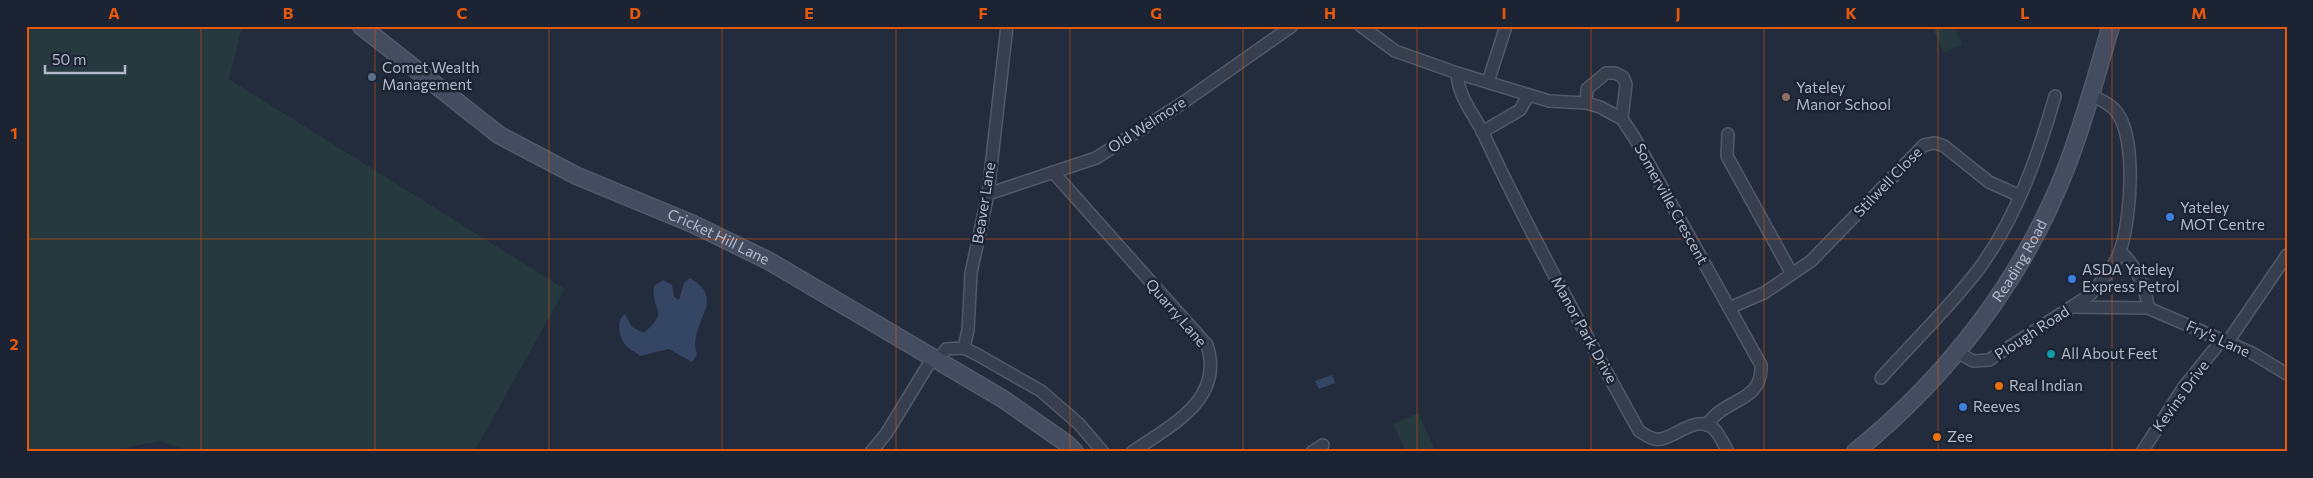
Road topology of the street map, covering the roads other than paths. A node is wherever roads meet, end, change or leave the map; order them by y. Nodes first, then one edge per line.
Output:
1 (361, 26) edge
2 (1007, 26) edge
3 (1292, 26) edge
4 (1361, 26) edge
5 (1506, 26) edge
6 (2111, 26) edge
7 (1457, 73) junction
8 (1488, 82) junction
9 (2090, 95) junction
10 (1528, 96) junction
11 (2055, 96) dead end
12 (1586, 103) junction
13 (1622, 119) junction
14 (1482, 132) junction
15 (1728, 134) dead end
16 (1053, 172) junction
17 (988, 194) junction
18 (2020, 196) junction
19 (2120, 252) junction
20 (2287, 255) edge
21 (1792, 274) junction
22 (2073, 307) junction
23 (1729, 308) junction
24 (2148, 308) junction
25 (2224, 342) junction
26 (964, 348) junction
27 (1957, 352) junction
28 (935, 359) junction
29 (2287, 374) edge
30 (1881, 378) dead end
31 (1707, 425) junction
32 (1323, 444) dead end
33 (871, 452) edge
34 (1075, 452) edge
35 (1103, 452) edge
36 (1132, 452) edge
37 (1312, 452) edge
38 (1728, 452) edge
39 (1855, 452) edge
40 (2142, 452) edge

1 - 28 street, Cricket Hill Lane
2 - 17 street, Beaver Lane
3 - 16 street, Old Welmore
4 - 7 street
5 - 8 street
6 - 9 street, Reading Road
7 - 8 street, Somerville Crescent
7 - 14 street, Manor Park Drive
8 - 10 street, Somerville Crescent
9 - 19 street, Plough Road
9 - 27 street, Reading Road
10 - 12 street, Somerville Crescent
10 - 14 street
11 - 18 street
12 - 13 street, Somerville Crescent
12 - 13 street
13 - 23 street, Somerville Crescent
14 - 31 street, Manor Park Drive
15 - 21 street
16 - 17 street, Old Welmore
16 - 36 street, Quarry Lane
17 - 26 street, Beaver Lane
18 - 21 street, Stilwell Close
18 - 30 street
19 - 22 street, Plough Road
19 - 24 street
20 - 25 street, Kevins Drive
21 - 23 street, Stilwell Close
22 - 24 street, Fry's Lane
22 - 27 street, Plough Road
23 - 31 street, Somerville Crescent
24 - 25 street, Fry's Lane
25 - 29 street, Fry's Lane
25 - 40 street, Kevins Drive
26 - 28 street
26 - 35 street
27 - 39 street, Reading Road
28 - 33 street
28 - 34 street, Cricket Hill Lane
31 - 38 street
32 - 37 street

